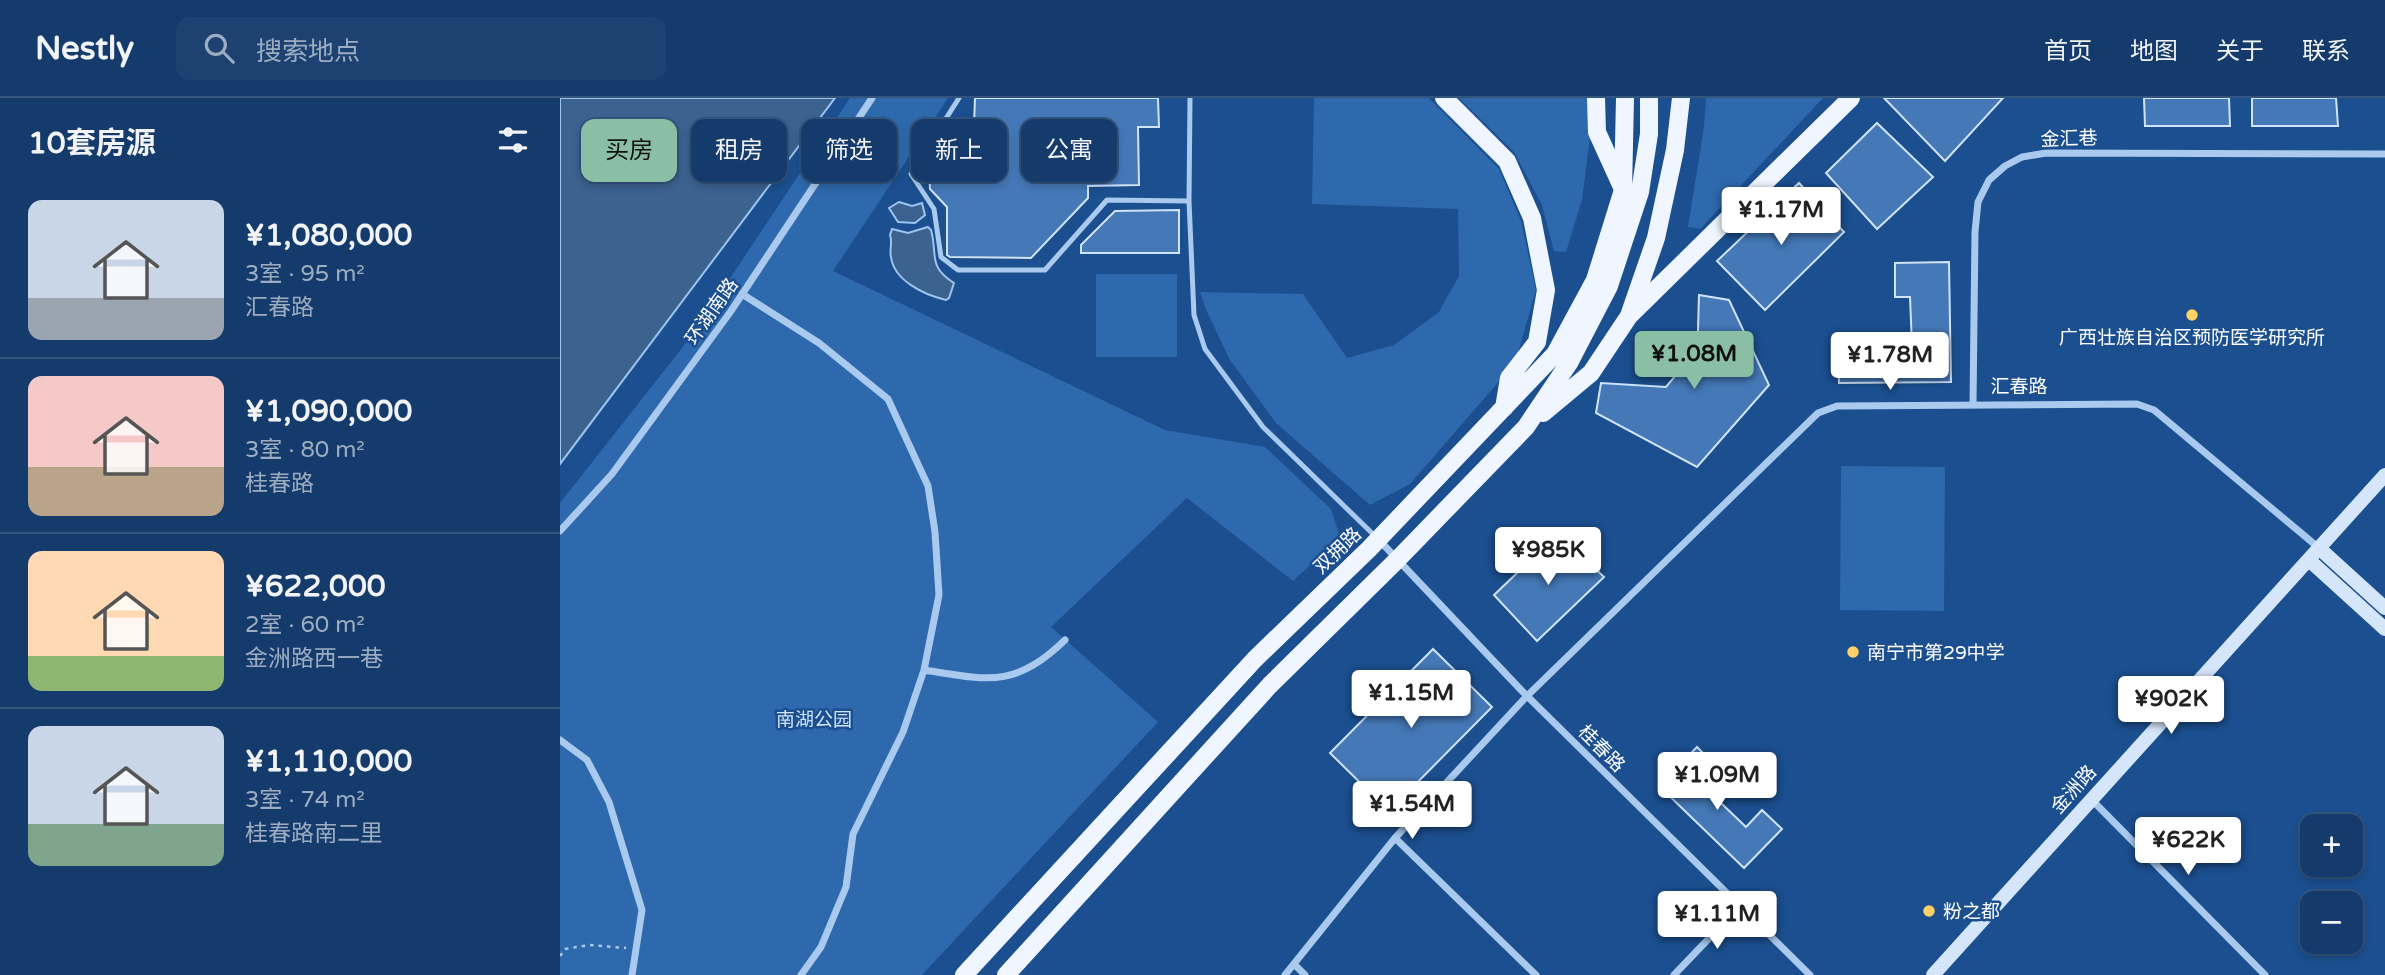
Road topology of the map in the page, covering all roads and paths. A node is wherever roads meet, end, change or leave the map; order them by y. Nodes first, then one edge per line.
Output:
1 (872, 98) edge
2 (959, 98) edge
3 (1190, 98) edge
4 (1444, 98) edge
5 (1596, 98) edge
6 (1625, 98) edge
7 (1649, 98) edge
8 (1681, 98) edge
9 (1851, 98) edge
10 (2385, 154) edge
11 (1623, 190) junction
12 (1189, 201) junction
13 (743, 294) junction
14 (1629, 316) junction
15 (1973, 405) junction
16 (1504, 408) junction
17 (1527, 427) junction
18 (2385, 475) edge
19 (560, 531) edge
20 (1378, 539) junction
21 (2319, 548) junction
22 (1397, 560) junction
23 (2308, 560) junction
24 (2385, 608) edge
25 (2385, 629) edge
26 (1065, 640) dead end
27 (924, 670) junction
28 (1527, 696) junction
29 (560, 740) edge
30 (2091, 798) junction
31 (1395, 838) junction
32 (1739, 907) junction
33 (636, 949) junction
34 (560, 956) edge
35 (1295, 965) junction
36 (632, 975) edge
37 (801, 975) edge
38 (964, 975) edge
39 (1006, 975) edge
40 (1285, 975) edge
41 (1305, 975) edge
42 (1536, 975) edge
43 (1674, 975) edge
44 (1810, 975) edge
45 (1933, 975) edge
46 (2265, 975) edge

1 - 13 street, 环湖南路
2 - 12 lane
3 - 12 lane
4 - 16 main road
5 - 11 main road
6 - 11 main road, 双拥路
7 - 17 main road
8 - 14 main road
9 - 14 main road
10 - 15 street, 金汇巷
11 - 16 main road, 双拥路
12 - 20 lane
13 - 19 street, 环湖南路
13 - 27 street
14 - 17 main road
15 - 21 street, 汇春路
15 - 28 street, 汇春路
16 - 20 main road, 双拥路
17 - 22 main road
18 - 21 main road, 金洲路
20 - 22 street, 桂春路
20 - 38 main road, 双拥路
21 - 23 main road, 金洲路
21 - 24 main road, 汇春路
22 - 28 street, 桂春路
22 - 39 main road
23 - 25 main road
23 - 30 main road, 金洲路
26 - 27 street
27 - 37 street
28 - 31 street, 汇春路
28 - 32 street, 桂春路
29 - 33 street
30 - 45 main road, 金洲路
30 - 46 street
31 - 35 street, 汇春路
31 - 42 street
32 - 43 street
32 - 44 street, 桂春路
33 - 34 path
33 - 36 street
35 - 40 street, 汇春路
35 - 41 street

